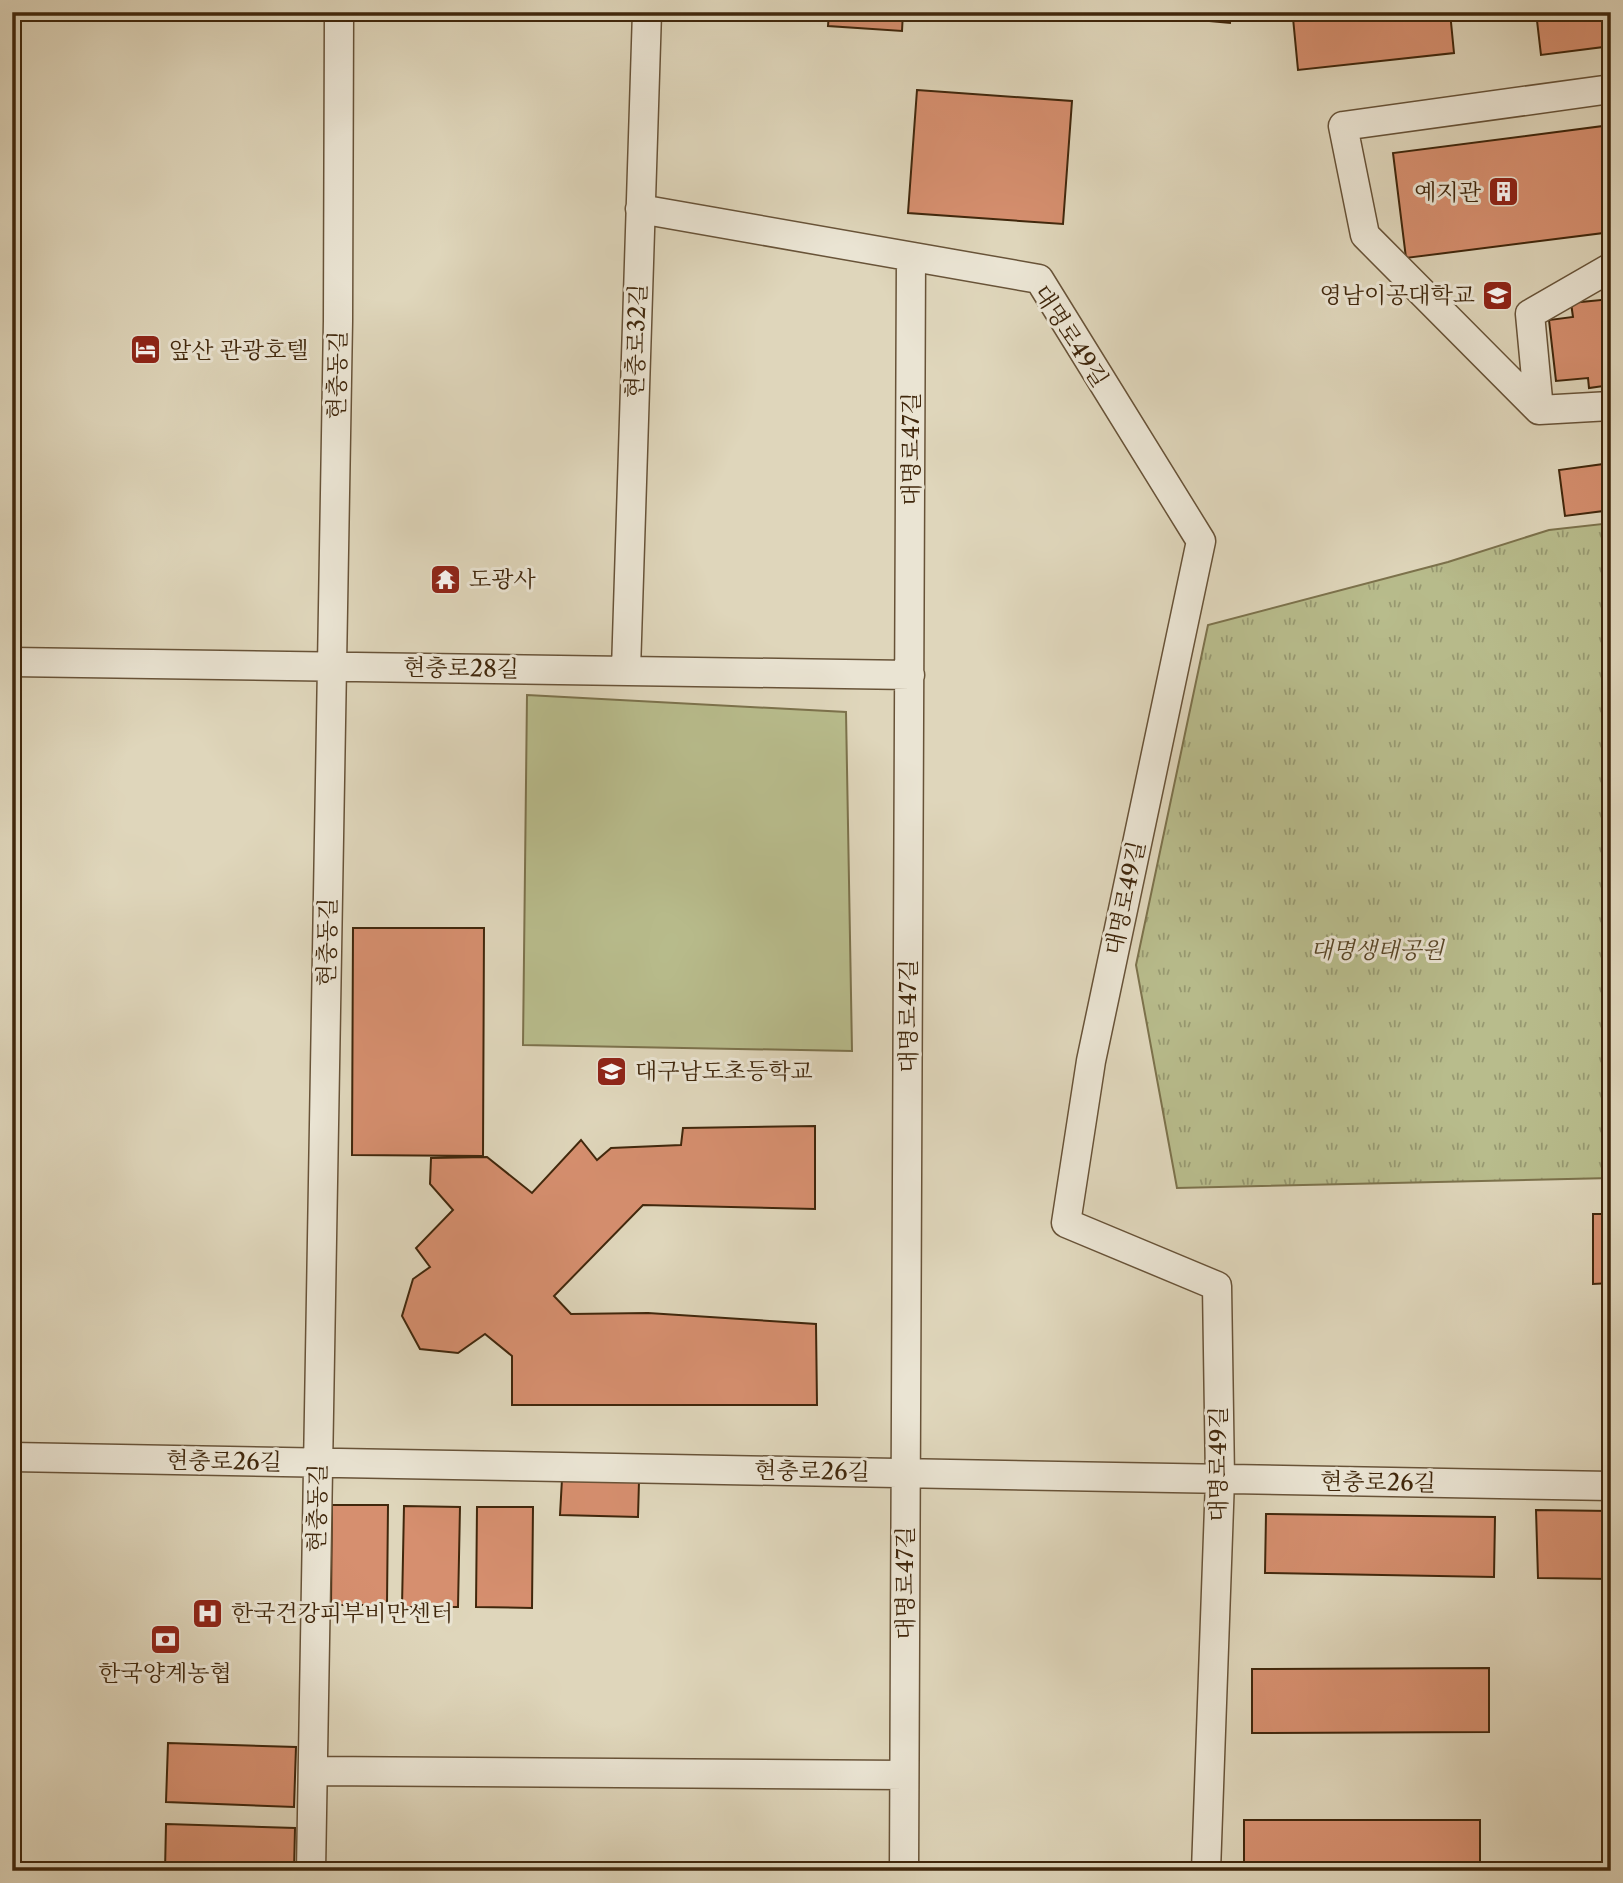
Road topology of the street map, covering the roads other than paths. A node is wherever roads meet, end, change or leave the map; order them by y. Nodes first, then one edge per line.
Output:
1 (339, 12) edge
2 (647, 12) edge
3 (1611, 89) edge
4 (640, 209) junction
5 (911, 257) junction
6 (1610, 268) edge
7 (1610, 406) edge
8 (1539, 410) junction
9 (12, 662) edge
10 (332, 666) junction
11 (626, 670) junction
12 (910, 675) junction
13 (12, 1457) edge
14 (318, 1462) junction
15 (906, 1473) junction
16 (1220, 1479) junction
17 (1611, 1486) edge
18 (313, 1771) junction
19 (904, 1775) junction
20 (311, 1871) edge
21 (904, 1871) edge
22 (1206, 1871) edge

1 - 10 street, 현충동길
2 - 4 street, 현충로32길
3 - 8 street
4 - 5 street, 대명로49길
4 - 11 street, 현충로32길
5 - 12 street, 대명로47길
5 - 16 street, 대명로49길
6 - 8 street
7 - 8 street
9 - 10 street, 현충로28길
10 - 11 street, 현충로28길
10 - 14 street, 현충동길
11 - 12 street, 현충로28길
12 - 15 street, 대명로47길
13 - 14 street, 현충로26길
14 - 15 street, 현충로26길
14 - 18 street, 현충동길
15 - 16 street, 현충로26길
15 - 19 street, 대명로47길
16 - 17 street, 현충로26길
16 - 22 street, 대명로49길
18 - 19 street
18 - 20 street, 현충동길
19 - 21 street, 대명로47길

